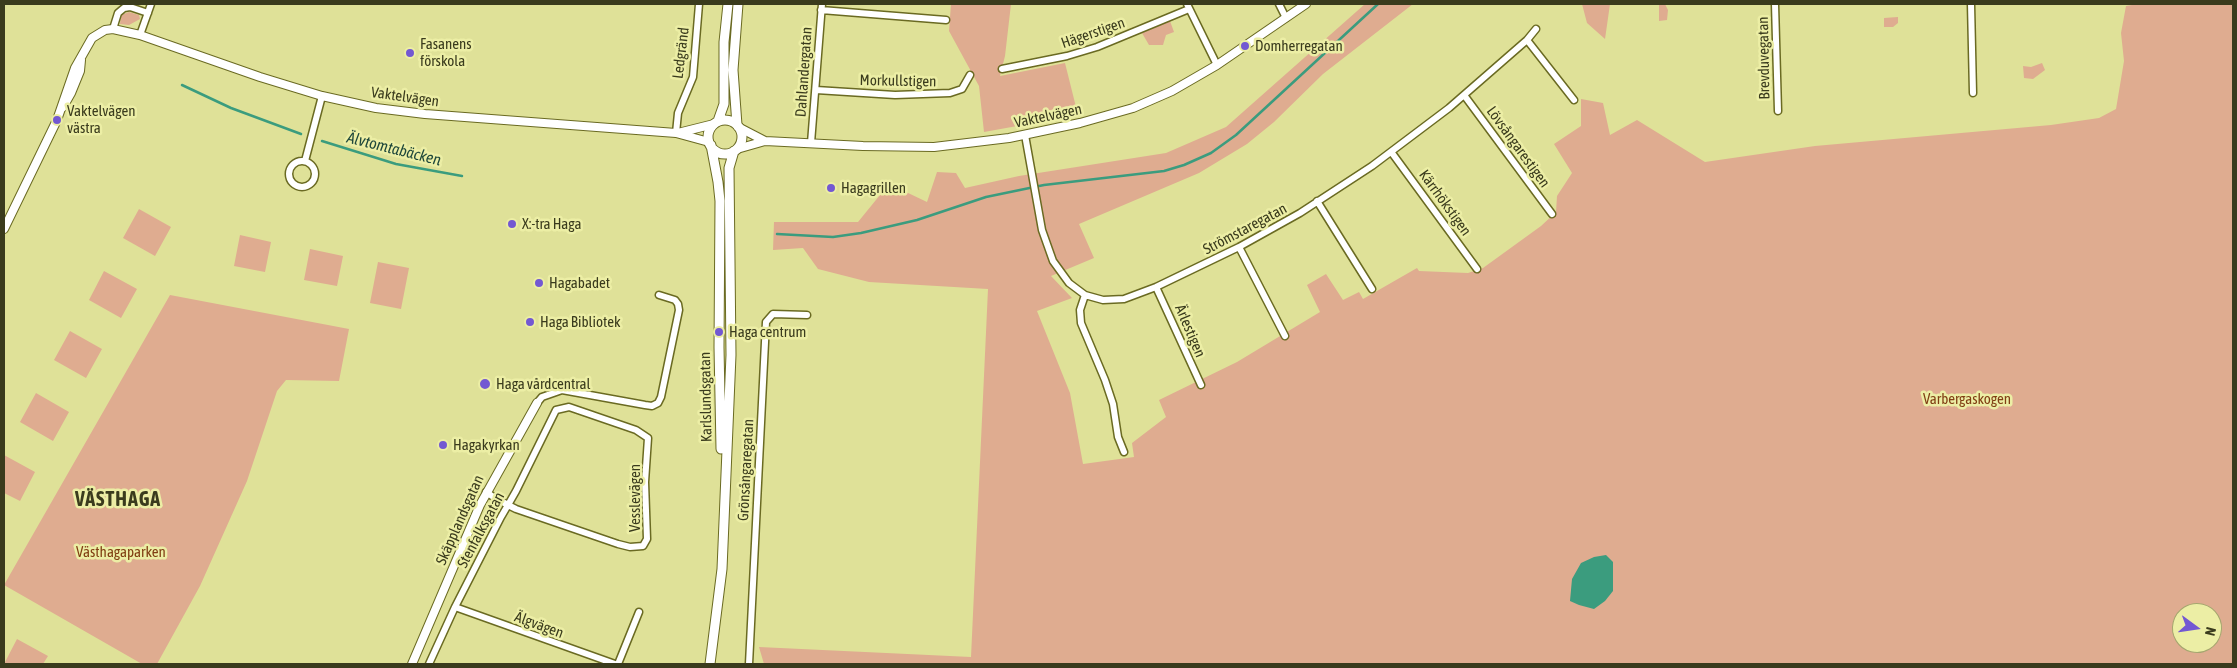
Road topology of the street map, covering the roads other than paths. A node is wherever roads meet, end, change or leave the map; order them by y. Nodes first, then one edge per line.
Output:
1 (151, 4) edge
2 (699, 4) edge
3 (728, 4) edge
4 (738, 4) edge
5 (1279, 4) edge
6 (1306, 4) edge
7 (1776, 4) edge
8 (1971, 4) edge
9 (1188, 6) edge
10 (821, 7) edge
11 (148, 13) junction
12 (1286, 18) junction
13 (946, 20) dead end
14 (1536, 29) dead end
15 (113, 30) junction
16 (140, 35) junction
17 (1527, 40) junction
18 (1217, 65) junction
19 (1002, 69) dead end
20 (970, 75) dead end
21 (816, 90) junction
22 (1973, 93) dead end
23 (1464, 95) junction
24 (322, 96) junction
25 (1574, 100) dead end
26 (1778, 111) dead end
27 (716, 123) junction
28 (738, 126) junction
29 (676, 133) junction
30 (1025, 135) junction
31 (765, 141) junction
32 (811, 143) junction
33 (710, 144) junction
34 (736, 150) junction
35 (1392, 152) junction
36 (305, 161) junction
37 (1317, 201) junction
38 (1552, 214) dead end
39 (4, 229) edge
40 (1239, 247) junction
41 (1477, 269) dead end
42 (1156, 287) junction
43 (1372, 289) dead end
44 (659, 295) dead end
45 (1085, 295) junction
46 (807, 316) dead end
47 (1285, 336) dead end
48 (1201, 385) dead end
49 (537, 403) joint
50 (557, 409) joint
51 (1124, 452) dead end
52 (486, 492) junction
53 (508, 505) junction
54 (723, 529) junction
55 (455, 607) junction
56 (639, 612) dead end
57 (412, 664) edge
58 (429, 664) edge
59 (617, 664) edge
60 (710, 664) edge
61 (749, 664) edge

1 - 11 street
2 - 29 street, Ledgränd
3 - 27 main road
4 - 28 main road
5 - 12 street
6 - 12 street, Vaktelvägen
7 - 26 street, Brevduvegatan
8 - 22 street
9 - 18 street
9 - 19 street, Hägerstigen
10 - 13 street
10 - 21 street, Dahlandergatan
11 - 15 street
11 - 16 street
12 - 18 street, Vaktelvägen
14 - 17 street, Strömstaregatan
15 - 16 street, Vaktelvägen
15 - 39 street
16 - 24 street, Vaktelvägen
17 - 23 street, Strömstaregatan
17 - 25 street
18 - 30 street, Vaktelvägen
20 - 21 street, Morkullstigen
21 - 32 street, Dahlandergatan
23 - 35 street, Strömstaregatan
23 - 38 street, Lövsångarestigen
24 - 29 street, Vaktelvägen
24 - 36 street
27 - 28 main road
27 - 29 street, Vaktelvägen
27 - 33 main road
28 - 31 street, Vaktelvägen
28 - 34 main road
29 - 33 street, Vaktelvägen
30 - 32 street, Vaktelvägen
30 - 45 street
31 - 32 street, Vaktelvägen
31 - 34 street, Vaktelvägen
33 - 34 main road
33 - 54 main road, Karlslundsgatan
34 - 54 main road, Karlslundsgatan
35 - 37 street, Strömstaregatan
35 - 41 street, Kärrhökstigen
36 - 36 street
37 - 40 street, Strömstaregatan
37 - 43 street
40 - 42 street, Strömstaregatan
40 - 47 street
42 - 45 street, Strömstaregatan
42 - 48 street, Ärlestigen
44 - 49 street, Skäpplandsgatan
45 - 51 street
46 - 61 street, Grönsångaregatan
49 - 52 street, Skäpplandsgatan
50 - 53 street, Stenfalksgatan
50 - 53 street, Vesslevägen
52 - 53 street, Vesslevägen
52 - 57 street, Skäpplandsgatan
53 - 55 street, Stenfalksgatan
54 - 60 main road, Karlslundsgatan
55 - 58 street, Stenfalksgatan
55 - 59 street, Älgvägen
56 - 59 street

